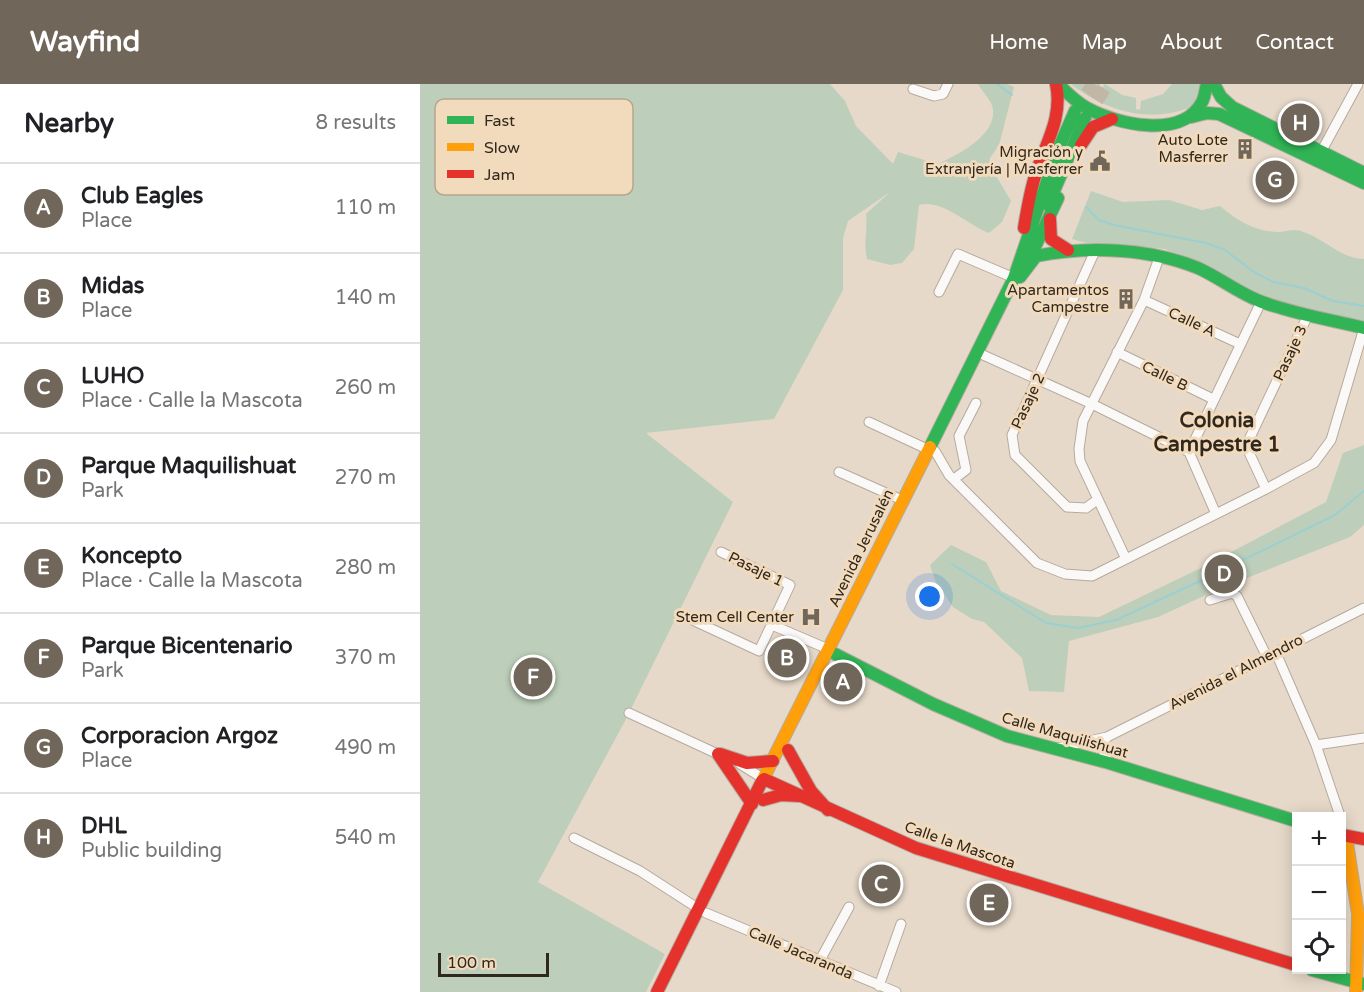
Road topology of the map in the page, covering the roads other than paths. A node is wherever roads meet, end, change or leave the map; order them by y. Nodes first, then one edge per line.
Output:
1 (948, 84) edge
2 (1057, 84) edge
3 (1207, 84) edge
4 (1214, 84) edge
5 (1358, 84) edge
6 (913, 89) dead end
7 (1191, 117) junction
8 (1112, 119) junction
9 (1321, 152) junction
10 (1364, 173) edge
11 (1364, 183) edge
12 (1051, 215) junction
13 (1095, 251) junction
14 (1075, 252) junction
15 (1160, 255) junction
16 (1019, 264) junction
17 (1017, 278) junction
18 (939, 292) dead end
19 (1144, 300) junction
20 (1261, 302) junction
21 (1308, 315) junction
22 (1364, 328) edge
23 (1240, 344) junction
24 (1117, 352) junction
25 (983, 355) junction
26 (1037, 380) junction
27 (1213, 399) junction
28 (976, 403) dead end
29 (1092, 404) junction
30 (869, 422) dead end
31 (931, 450) junction
32 (1189, 452) junction
33 (839, 472) dead end
34 (954, 479) junction
35 (1266, 489) junction
36 (902, 500) junction
37 (1097, 500) junction
38 (1216, 514) junction
39 (721, 552) dead end
40 (1126, 559) junction
41 (1210, 600) dead end
42 (1364, 608) edge
43 (686, 617) dead end
44 (772, 624) junction
45 (831, 652) junction
46 (1271, 655) junction
47 (629, 713) dead end
48 (1107, 737) junction
49 (1364, 738) edge
50 (1316, 745) junction
51 (1057, 748) junction
52 (788, 750) junction
53 (718, 754) junction
54 (773, 760) junction
55 (1109, 763) junction
56 (767, 781) junction
57 (800, 796) junction
58 (757, 802) junction
59 (828, 810) junction
60 (1339, 812) edge
61 (1292, 820) edge
62 (1346, 836) edge
63 (574, 838) dead end
64 (1364, 839) edge
65 (1346, 846) edge
66 (849, 907) dead end
67 (702, 911) junction
68 (901, 924) dead end
69 (819, 962) junction
70 (1292, 964) edge
71 (1325, 974) edge
72 (879, 986) junction
73 (1359, 987) edge
74 (657, 992) edge
75 (667, 992) edge
76 (896, 992) edge

1 - 6 street
2 - 8 main road
2 - 16 main road
3 - 7 main road
4 - 9 main road
5 - 9 street
7 - 8 main road
7 - 11 main road
8 - 12 main road
9 - 10 main road
12 - 14 main road
12 - 17 main road
13 - 14 main road
13 - 15 main road
13 - 26 street, Pasaje 2
14 - 17 main road
15 - 19 street
15 - 20 main road
16 - 17 main road, Avenida Jerusalén
16 - 17 main road, Avenida Jerusalén
17 - 18 street
17 - 25 main road, Avenida Jerusalén
17 - 31 main road, Avenida Jerusalén
19 - 23 street, Calle A
19 - 24 street
20 - 21 main road
20 - 23 street
21 - 22 main road
21 - 35 street, Pasaje 3
22 - 35 street
23 - 27 street
24 - 27 street, Calle B
24 - 29 street
25 - 26 street
25 - 31 main road, Avenida Jerusalén
26 - 29 street
26 - 37 street, Pasaje 2
27 - 32 street
28 - 34 street
29 - 32 street
29 - 37 street
30 - 31 street
31 - 34 street
31 - 36 main road, Avenida Jerusalén
31 - 45 main road, Avenida Jerusalén
32 - 38 street
33 - 36 street
34 - 40 street
35 - 38 street
36 - 45 main road, Avenida Jerusalén
37 - 40 street
38 - 40 street
39 - 44 street, Pasaje 1
41 - 46 street
42 - 46 street, Avenida el Almendro
43 - 44 street
44 - 45 street, Calle Maquilishuat
45 - 51 main road, Calle Maquilishuat
45 - 52 main road, Avenida Jerusalén
45 - 54 main road, Avenida Jerusalén
46 - 48 street, Avenida el Almendro
46 - 50 street
47 - 53 street, Calle la Mascota
48 - 51 street, Avenida el Almendro
48 - 55 street
49 - 50 street
50 - 60 street
51 - 55 main road, Calle Maquilishuat
52 - 56 main road, Avenida Jerusalén
52 - 59 main road
53 - 54 main road
53 - 56 street, Calle la Mascota
53 - 58 main road
54 - 56 main road, Avenida Jerusalén
55 - 61 main road, Calle Maquilishuat
56 - 57 main road, Calle la Mascota
56 - 58 main road, Avenida Jerusalén
57 - 58 main road
57 - 59 main road, Calle la Mascota
58 - 67 main road, Avenida Jerusalén
59 - 70 main road, Calle la Mascota
62 - 64 main road
63 - 67 street, Calle Jacaranda
65 - 73 main road
66 - 69 street
67 - 69 street, Calle Jacaranda
67 - 74 main road, Avenida Jerusalén
67 - 75 main road, Avenida Jerusalén
68 - 72 street
69 - 72 street, Calle Jacaranda
71 - 73 main road
72 - 76 street, Calle Jacaranda

